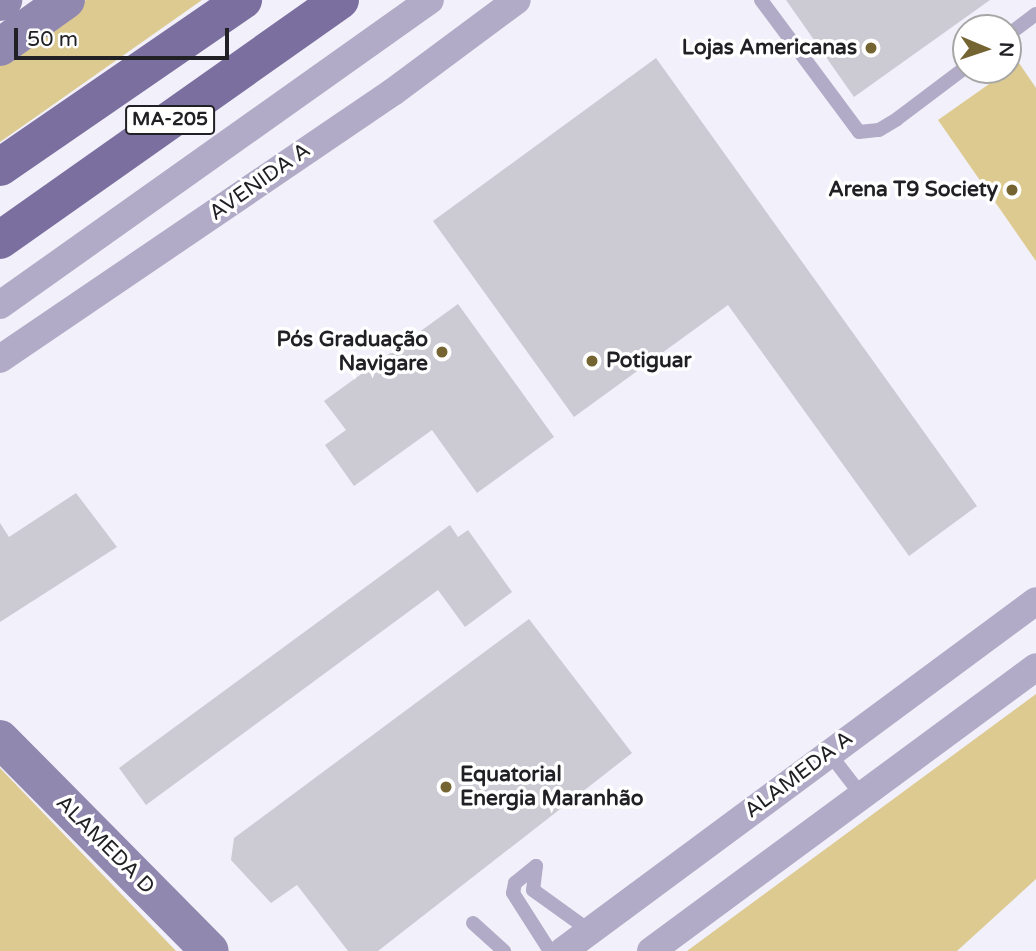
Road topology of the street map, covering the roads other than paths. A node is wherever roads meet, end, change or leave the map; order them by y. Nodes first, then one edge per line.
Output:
1 (66, 0) edge
2 (243, 0) edge
3 (340, 0) edge
4 (430, 0) edge
5 (517, 0) edge
6 (761, 0) edge
7 (0, 47) edge
8 (952, 77) edge
9 (0, 167) edge
10 (0, 240) edge
11 (0, 305) edge
12 (0, 359) edge
13 (1036, 601) edge
14 (1036, 667) edge
15 (0, 739) edge
16 (829, 753) junction
17 (862, 796) junction
18 (473, 923) dead end
19 (590, 931) junction
20 (210, 951) edge
21 (503, 951) edge
22 (550, 951) edge
23 (563, 951) edge
24 (651, 951) edge

1 - 7 street
2 - 9 main road, MA-205
3 - 10 main road, MA-205
4 - 11 street
5 - 12 street, AVENIDA A
6 - 8 lane
13 - 16 street, ALAMEDA A
14 - 17 street
15 - 20 street, ALAMEDA D
16 - 17 lane
16 - 19 street, ALAMEDA A
17 - 24 street
18 - 21 lane
19 - 22 lane
19 - 23 street, ALAMEDA A

